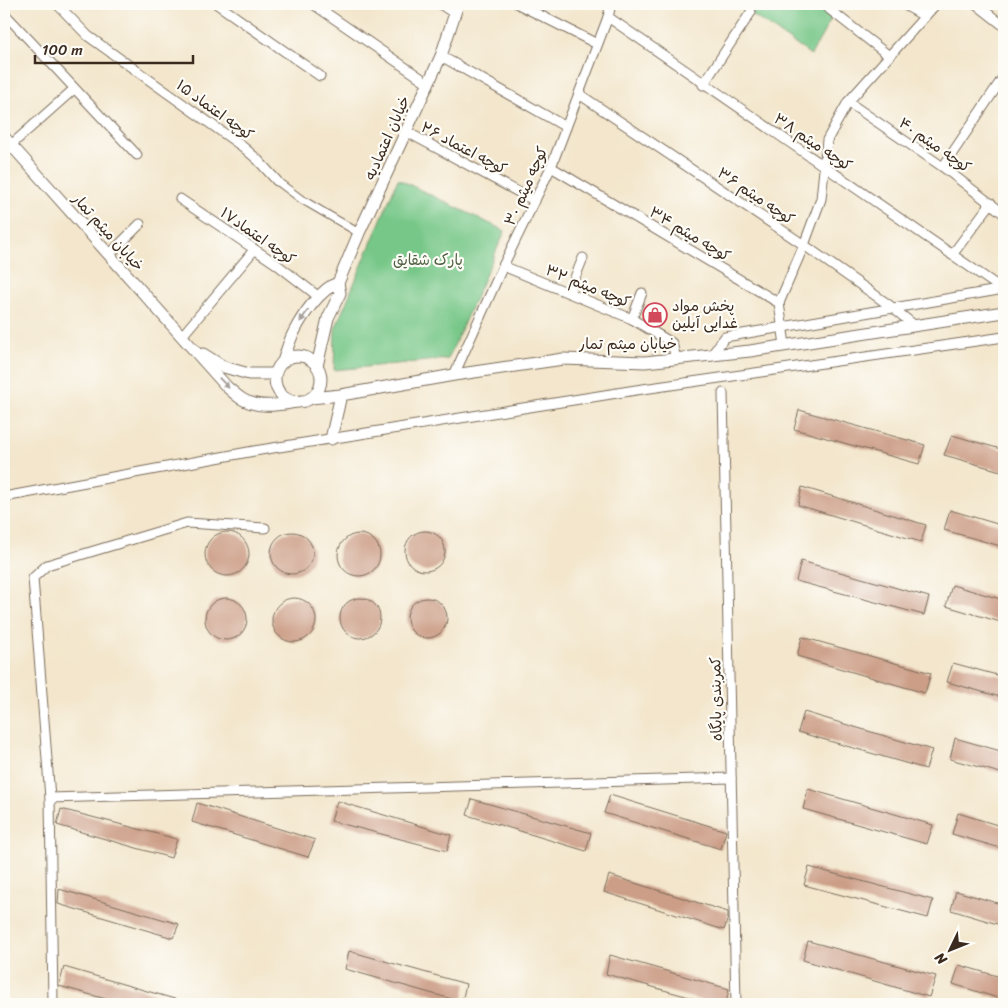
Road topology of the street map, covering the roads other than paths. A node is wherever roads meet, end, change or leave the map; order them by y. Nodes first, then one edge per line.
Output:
1 (57, 4) edge
2 (217, 4) edge
3 (313, 4) edge
4 (440, 4) edge
5 (518, 4) edge
6 (829, 4) edge
7 (903, 4) edge
8 (936, 4) edge
9 (976, 4) edge
10 (608, 5) edge
11 (456, 9) edge
12 (750, 12) dead end
13 (4, 13) edge
14 (924, 16) junction
15 (608, 17) junction
16 (1004, 26) edge
17 (597, 44) junction
18 (888, 55) junction
19 (441, 56) junction
20 (320, 76) dead end
21 (1004, 76) edge
22 (428, 83) junction
23 (703, 84) junction
24 (74, 89) junction
25 (995, 89) junction
26 (579, 94) junction
27 (1004, 95) edge
28 (848, 102) junction
29 (566, 127) junction
30 (407, 132) junction
31 (7, 141) edge
32 (137, 155) dead end
33 (824, 166) junction
34 (551, 167) junction
35 (943, 167) junction
36 (276, 181) joint
37 (180, 199) dead end
38 (535, 202) junction
39 (991, 203) junction
40 (1004, 214) edge
41 (140, 224) dead end
42 (360, 234) junction
43 (804, 245) junction
44 (254, 250) junction
45 (108, 255) junction
46 (952, 255) junction
47 (583, 258) dead end
48 (503, 266) junction
49 (338, 283) junction
50 (1003, 289) edge
51 (569, 292) junction
52 (642, 293) dead end
53 (319, 297) junction
54 (779, 303) junction
55 (893, 308) junction
56 (1004, 312) edge
57 (632, 319) junction
58 (914, 325) junction
59 (783, 328) junction
60 (182, 336) junction
61 (1004, 337) edge
62 (785, 345) junction
63 (191, 347) junction
64 (711, 356) junction
65 (676, 359) junction
66 (283, 362) junction
67 (319, 370) junction
68 (275, 374) junction
69 (454, 374) junction
70 (723, 394) dead end
71 (341, 395) junction
72 (306, 400) junction
73 (331, 439) junction
74 (4, 497) edge
75 (265, 528) dead end
76 (732, 778) junction
77 (50, 798) junction
78 (52, 1004) edge
79 (736, 1004) edge

1 - 36 street, کوچه اعتماد ۱۵
2 - 20 street
3 - 22 street
4 - 11 street
5 - 17 street
6 - 18 street
7 - 14 street
8 - 14 street
9 - 16 street
10 - 15 street, کوچه میثم ۳۰
11 - 19 street, خیابان اعتمادیه
12 - 23 street
13 - 24 street
14 - 18 street
15 - 17 street, کوچه میثم ۳۰
15 - 23 street, کوچه میثم ۳۸
17 - 26 street, کوچه میثم ۳۰
18 - 28 street
19 - 22 street, خیابان اعتمادیه
19 - 29 street
21 - 25 street
22 - 30 street, خیابان اعتمادیه
23 - 33 street, کوچه میثم ۳۸
24 - 31 street
24 - 32 street
25 - 27 street
25 - 35 street
26 - 29 street, کوچه میثم ۳۰
26 - 43 street, کوچه میثم ۳۶
28 - 33 street
28 - 35 street, کوچه میثم ۴۰
29 - 34 street, کوچه میثم ۳۰
30 - 38 street, کوچه اعتماد ۲۶
30 - 42 street, خیابان اعتمادیه
31 - 45 street, خیابان میثم تمار
33 - 43 street
33 - 46 street, کوچه میثم ۳۸
34 - 38 street, کوچه میثم ۳۰
34 - 54 street, کوچه میثم ۳۴
35 - 39 street, کوچه میثم ۴۰
36 - 42 street, کوچه اعتماد ۱۵
37 - 44 street, کوچه اعتماد۱۷
38 - 48 street, کوچه میثم ۳۰
39 - 40 street, کوچه میثم ۴۰
39 - 46 street
41 - 45 street
42 - 49 street, خیابان اعتمادیه
43 - 54 street
43 - 55 street, کوچه میثم ۳۶
44 - 53 street, کوچه اعتماد۱۷
44 - 60 street
45 - 60 street, خیابان میثم تمار
46 - 50 street, کوچه میثم ۳۸
47 - 51 street
48 - 51 street, کوچه میثم ۳۲
48 - 69 street, کوچه میثم ۳۰
49 - 53 street, خیابان اعتمادیه
49 - 67 street, خیابان اعتمادیه
50 - 55 street
51 - 57 street, کوچه میثم ۳۲
52 - 57 street
53 -> 66 street, خیابان اعتمادیه
54 - 59 street
55 - 58 street, کوچه میثم ۳۶
55 - 59 street
56 - 58 street, خیابان میثم تمار
57 - 65 street, کوچه میثم ۳۲
58 - 62 street, خیابان میثم تمار
59 - 62 street
59 - 64 street
60 - 63 street, خیابان میثم تمار
61 - 73 street
62 - 64 street, خیابان میثم تمار
63 - 68 street, خیابان میثم تمار
63 -> 72 street, خیابان میثم تمار
64 - 65 street, خیابان میثم تمار
65 - 69 street, خیابان میثم تمار
66 - 67 street
66 - 68 street
67 - 71 street
67 - 72 street
68 - 72 street
69 - 71 street, خیابان میثم تمار
70 - 76 street, کمربندی پایگاه
71 - 72 street, خیابان میثم تمار
71 - 73 street
73 - 74 street
75 - 77 street
76 - 77 street
76 - 79 street, کمربندی پایگاه
77 - 78 street

